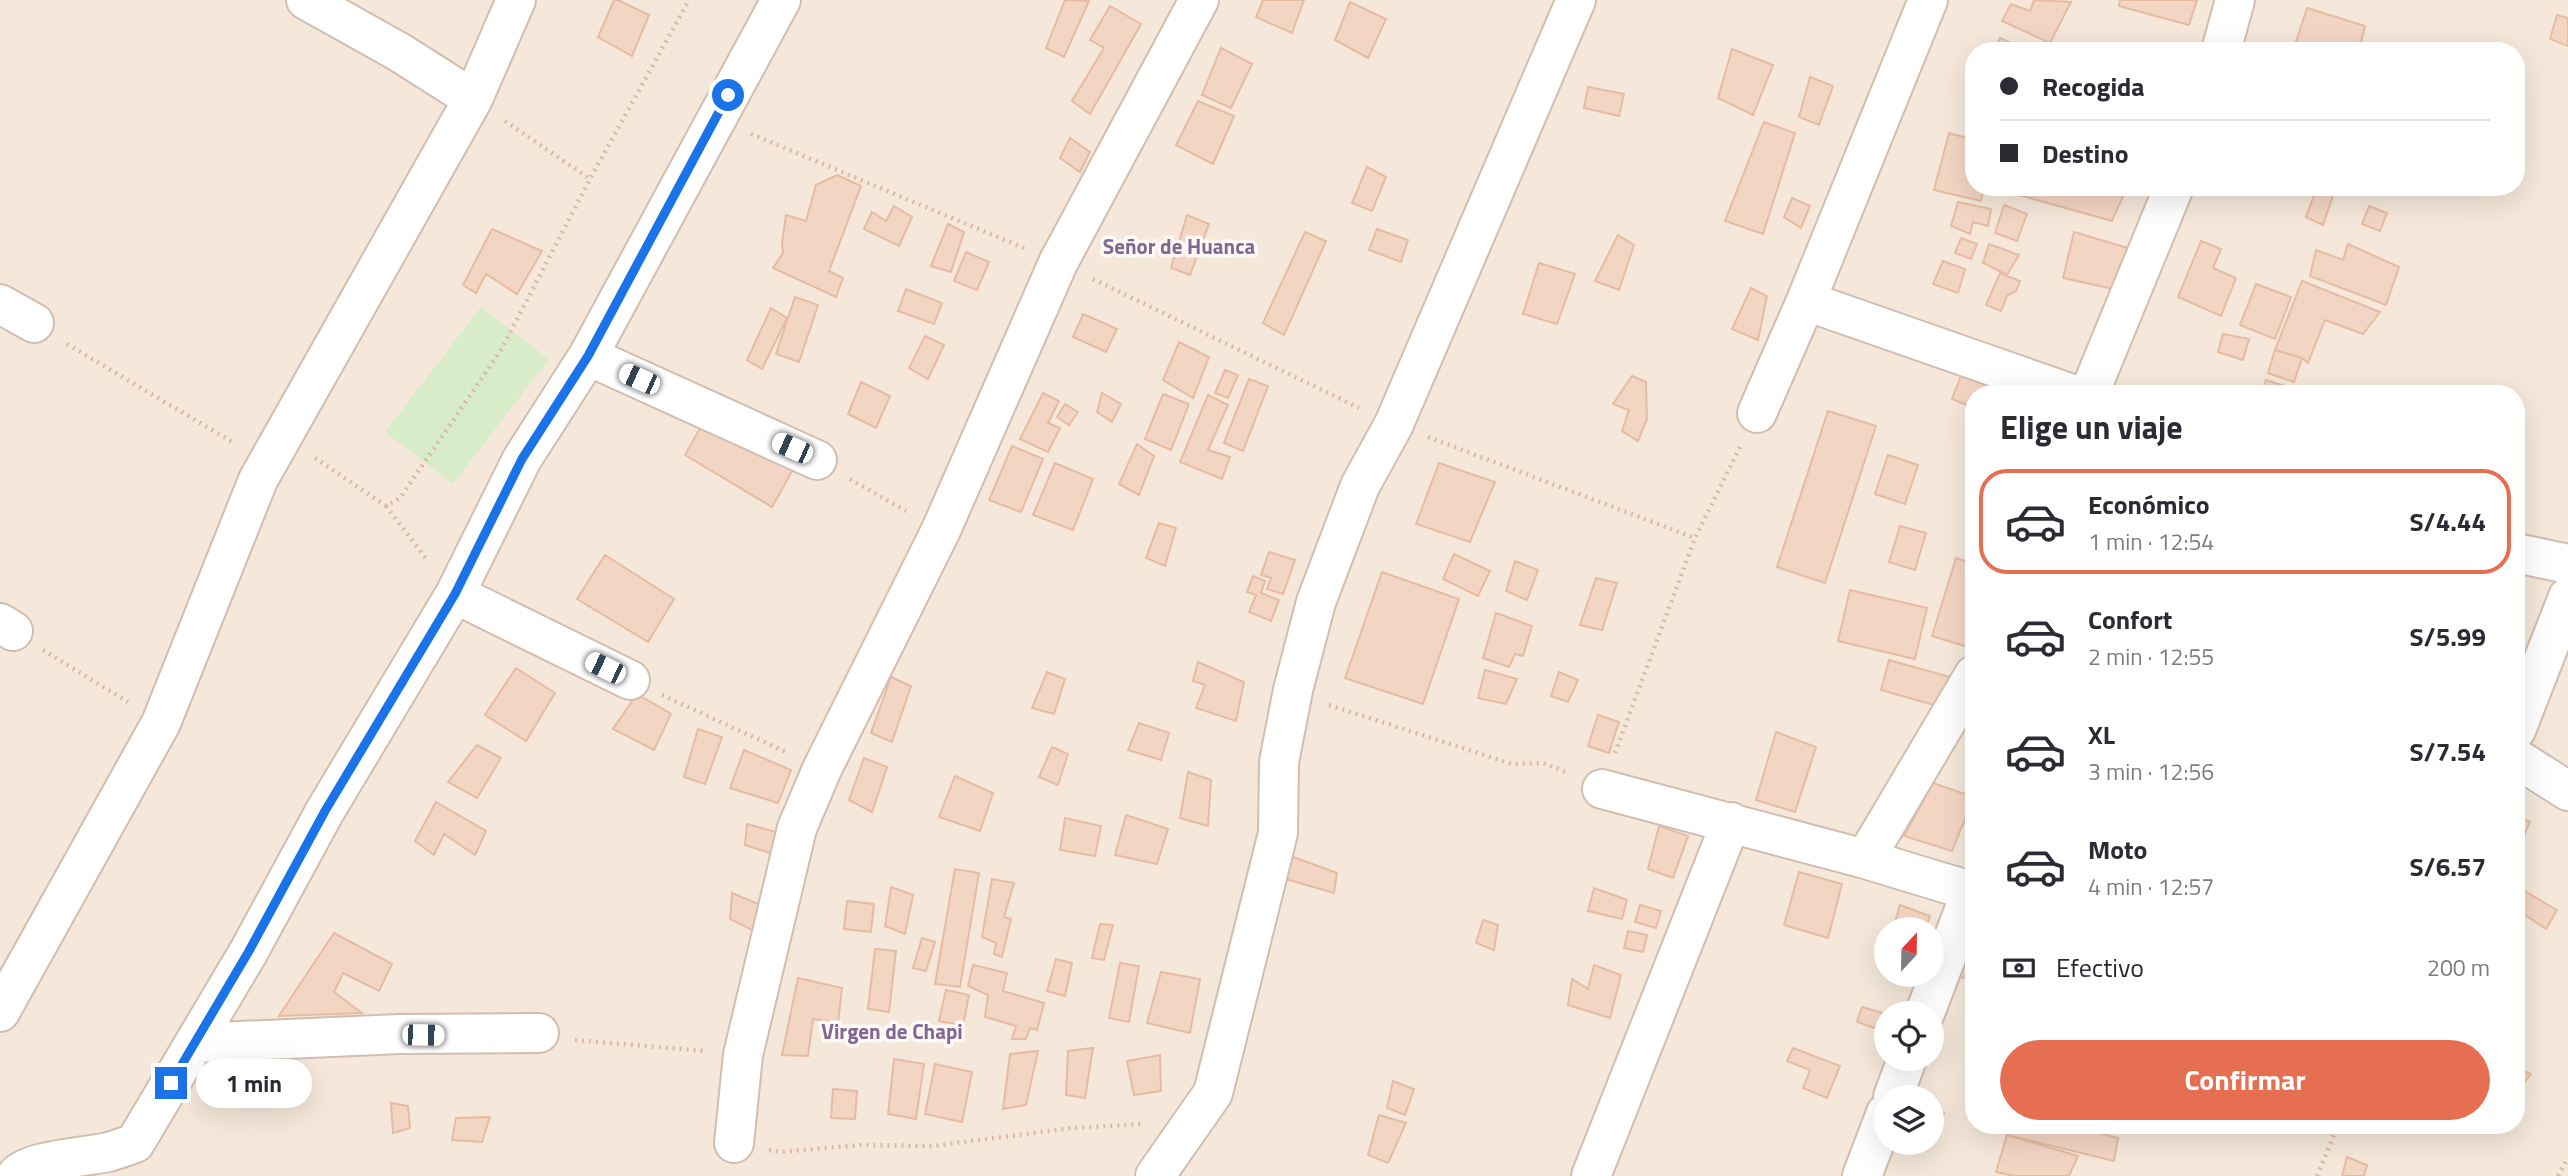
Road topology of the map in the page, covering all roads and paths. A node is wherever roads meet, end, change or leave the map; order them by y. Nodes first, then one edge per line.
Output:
1 (306, 0) edge
2 (516, 0) edge
3 (689, 0) edge
4 (781, 0) edge
5 (1199, 0) edge
6 (1576, 0) edge
7 (1928, 0) edge
8 (2235, 0) edge
9 (2223, 42) edge
10 (473, 99) junction
11 (715, 118) junction
12 (590, 179) junction
13 (2170, 196) edge
14 (1058, 263) junction
15 (1806, 301) junction
16 (0, 304) edge
17 (34, 323) joint
18 (588, 356) junction
19 (2046, 385) edge
20 (2093, 385) edge
21 (1757, 413) joint
22 (1394, 424) junction
23 (282, 437) junction
24 (817, 460) joint
25 (258, 480) junction
26 (386, 506) junction
27 (941, 530) junction
28 (1695, 538) junction
29 (2525, 555) edge
30 (2568, 564) edge
31 (444, 580) junction
32 (2568, 597) edge
33 (6, 627) edge
34 (630, 680) joint
35 (1293, 690) junction
36 (1965, 691) edge
37 (2525, 707) edge
38 (161, 723) junction
39 (2525, 764) edge
40 (822, 769) junction
41 (1602, 789) junction
42 (2568, 791) edge
43 (1731, 822) junction
44 (1865, 859) junction
45 (1965, 890) edge
46 (1965, 912) edge
47 (1930, 1001) edge
48 (0, 1012) edge
49 (539, 1033) joint
50 (195, 1044) junction
51 (743, 1055) junction
52 (1184, 1134) junction
53 (2334, 1134) edge
54 (734, 1143) joint
55 (1874, 1144) edge
56 (2568, 1158) edge
57 (33, 1169) edge
58 (1155, 1176) edge
59 (1591, 1176) edge
60 (1862, 1176) edge
61 (2317, 1176) edge
62 (2558, 1176) edge

1 - 10 street
2 - 10 street
3 - 12 path
4 - 11 street
5 - 14 street
6 - 22 street
7 - 15 street
8 - 9 street
10 - 12 path
10 - 23 street
11 - 14 path
11 - 18 street
12 - 26 path
13 - 20 street
14 - 22 path
14 - 27 street
15 - 19 street
15 - 21 street
16 - 17 street
17 - 25 path
18 - 24 street
18 - 31 street
21 - 28 path
22 - 28 path
22 - 35 street
23 - 25 street
23 - 26 path
24 - 27 path
25 - 38 street
26 - 31 path
27 - 40 street
28 - 41 path
29 - 30 street
31 - 34 street
31 - 50 street
32 - 37 street
33 - 38 path
34 - 40 path
35 - 41 path
35 - 52 street
36 - 44 street
38 - 48 street
39 - 42 street
40 - 51 street
41 - 43 street
43 - 44 street
43 - 59 street
44 - 45 street
46 - 47 street
49 - 50 street
49 - 51 path
50 - 57 street
51 - 54 street
52 - 54 path
52 - 58 street
53 - 61 path
55 - 60 street
56 - 62 path

